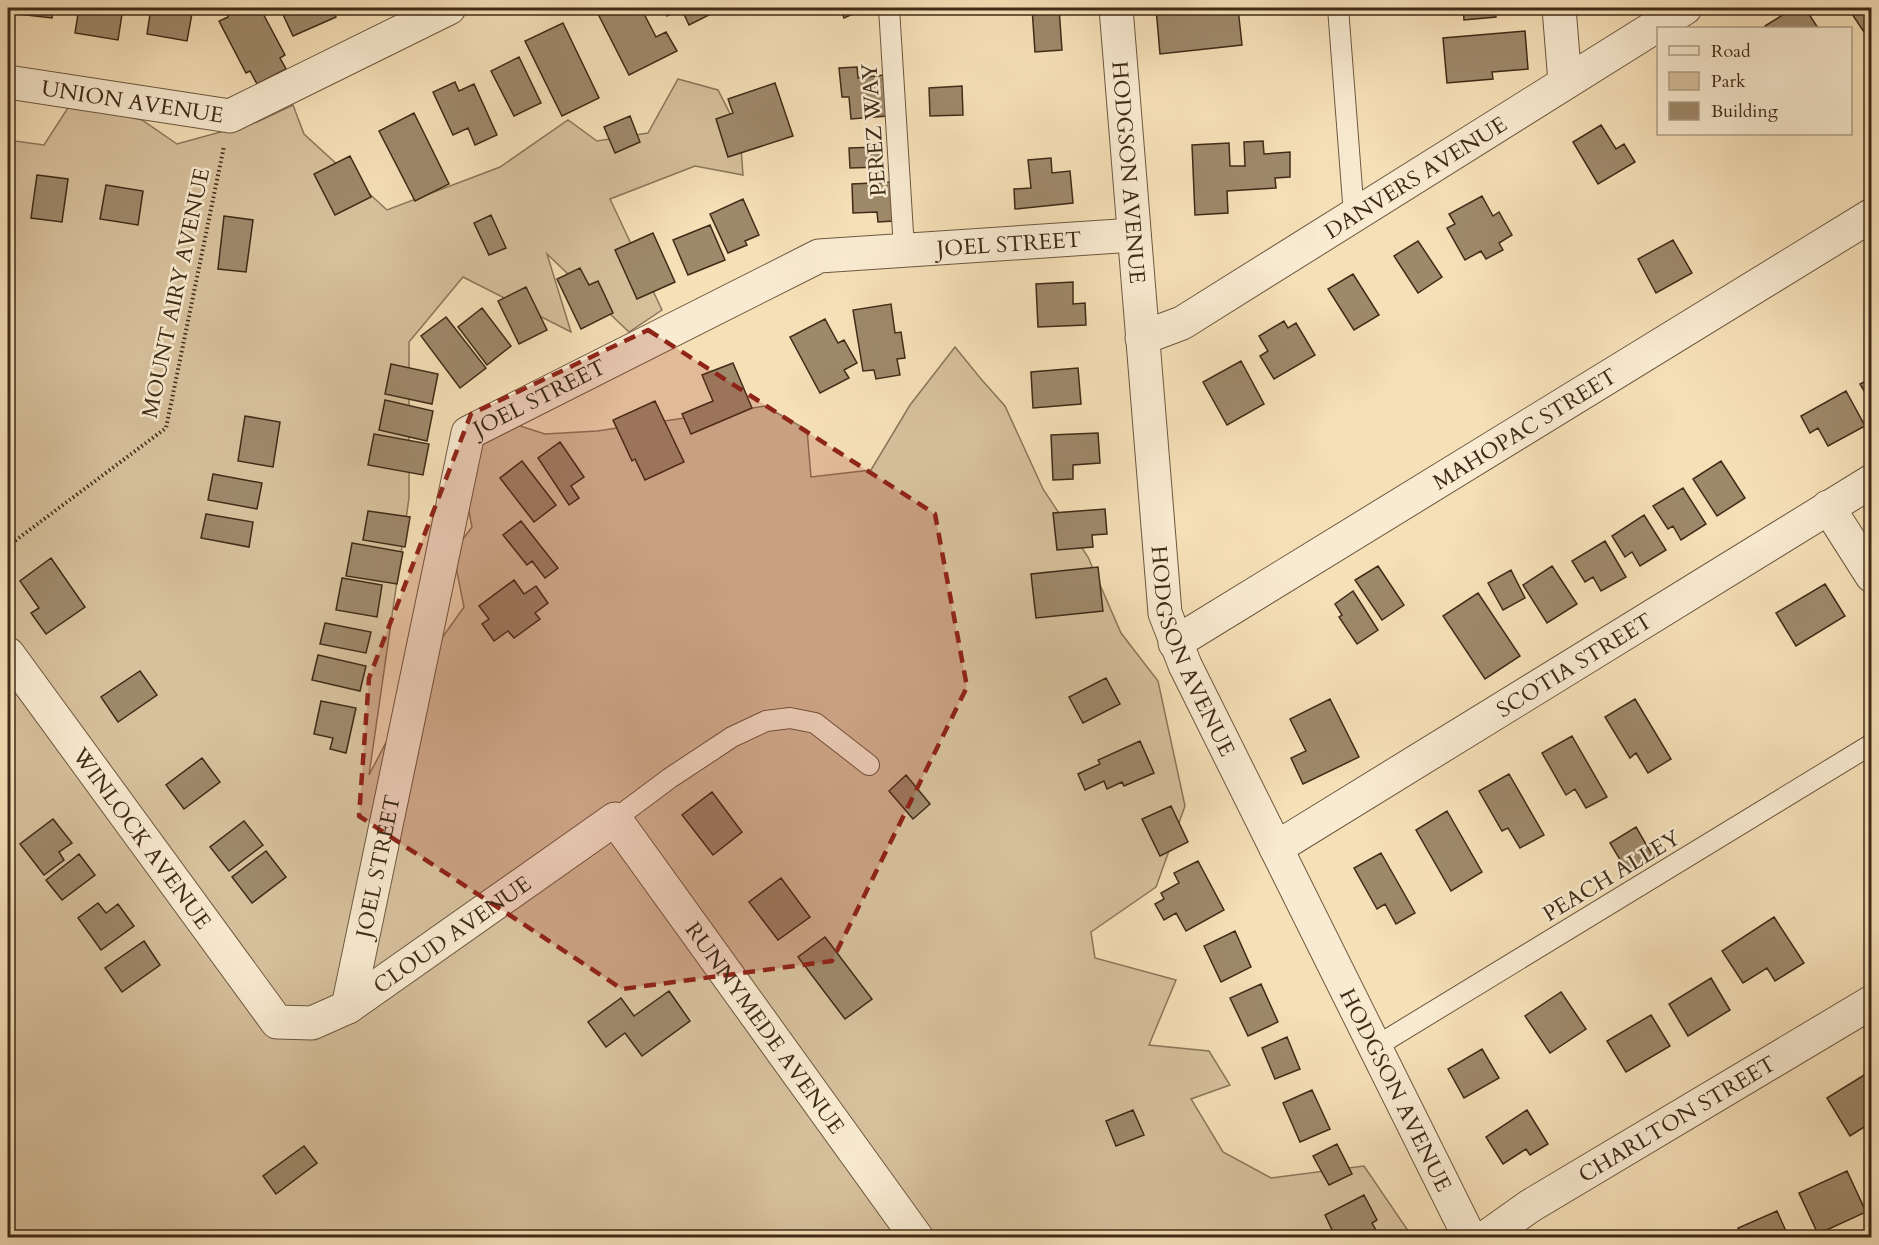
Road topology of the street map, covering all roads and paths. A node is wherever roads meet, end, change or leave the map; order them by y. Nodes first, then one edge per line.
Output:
1 (449, 8) edge
2 (889, 8) edge
3 (1116, 8) edge
4 (1338, 8) edge
5 (1559, 8) edge
6 (1685, 8) edge
7 (8, 82) edge
8 (1565, 82) junction
9 (230, 116) junction
10 (1354, 215) junction
11 (1872, 215) edge
12 (1134, 235) junction
13 (904, 249) junction
14 (1142, 338) junction
15 (1872, 481) edge
16 (1828, 507) junction
17 (8, 546) edge
18 (1872, 576) edge
19 (1175, 643) junction
20 (8, 654) edge
21 (1872, 744) edge
22 (869, 765) dead end
23 (615, 819) junction
24 (1276, 848) junction
25 (1872, 1002) edge
26 (348, 1007) junction
27 (277, 1022) joint
28 (1375, 1047) junction
29 (917, 1238) edge
30 (1470, 1238) edge
31 (1485, 1238) edge

1 - 9 street, UNION AVENUE
2 - 13 lane, PEREZ WAY
3 - 12 street, HODGSON AVENUE
4 - 10 lane
5 - 8 street
6 - 8 street, DANVERS AVENUE
7 - 9 street, UNION AVENUE
8 - 10 street, DANVERS AVENUE
9 - 17 path, MOUNT AIRY AVENUE
10 - 14 street, DANVERS AVENUE
11 - 19 street, MAHOPAC STREET
12 - 13 street, JOEL STREET
12 - 14 street, HODGSON AVENUE
13 - 26 street, JOEL STREET
14 - 19 street, HODGSON AVENUE
15 - 16 street, SCOTIA STREET
16 - 18 street
16 - 24 street, SCOTIA STREET
19 - 24 street, HODGSON AVENUE
20 - 27 street, WINLOCK AVENUE
21 - 28 lane, PEACH ALLEY
22 - 23 lane
23 - 26 street, CLOUD AVENUE
23 - 29 street, RUNNYMEDE AVENUE
24 - 28 street, HODGSON AVENUE
25 - 31 street, CHARLTON STREET
26 - 27 street, CLOUD AVENUE
28 - 30 street, HODGSON AVENUE

